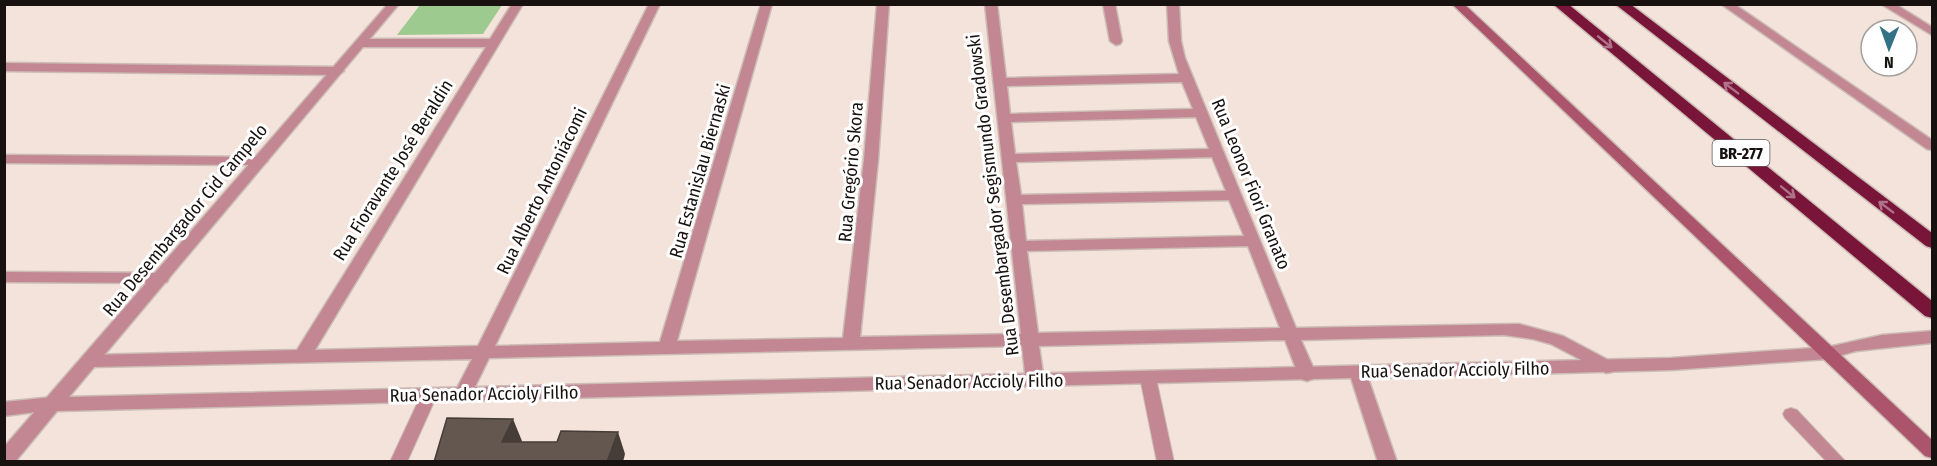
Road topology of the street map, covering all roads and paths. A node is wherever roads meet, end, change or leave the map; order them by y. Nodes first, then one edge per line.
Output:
1 (394, 4) edge
2 (518, 4) edge
3 (655, 4) edge
4 (767, 4) edge
5 (883, 4) edge
6 (991, 4) edge
7 (1109, 4) edge
8 (1173, 4) edge
9 (1457, 4) edge
10 (1559, 4) edge
11 (1621, 4) edge
12 (1726, 4) edge
13 (1886, 4) edge
14 (1932, 32) edge
15 (1116, 41) dead end
16 (362, 43) junction
17 (494, 43) junction
18 (4, 67) edge
19 (338, 71) junction
20 (1187, 78) junction
21 (1000, 82) junction
22 (1201, 113) junction
23 (1004, 118) junction
24 (1932, 146) edge
25 (1217, 153) junction
26 (1009, 158) junction
27 (4, 159) edge
28 (261, 161) junction
29 (1234, 195) junction
30 (1014, 200) junction
31 (1253, 241) junction
32 (1932, 242) edge
33 (1019, 246) junction
34 (4, 277) edge
35 (161, 278) junction
36 (1927, 306) edge
37 (1291, 334) junction
38 (1932, 337) edge
39 (1030, 339) junction
40 (851, 343) junction
41 (667, 348) junction
42 (484, 352) junction
43 (1828, 353) junction
44 (302, 356) junction
45 (90, 361) junction
46 (1606, 367) junction
47 (1358, 373) junction
48 (1307, 374) junction
49 (1148, 378) junction
50 (1035, 381) junction
51 (463, 394) junction
52 (429, 395) junction
53 (53, 404) junction
54 (4, 409) edge
55 (1791, 414) dead end
56 (1932, 451) edge
57 (4, 461) edge
58 (398, 462) edge
59 (1166, 462) edge
60 (1388, 462) edge
61 (1838, 462) edge

1 - 16 street, Rua Desembargador Cid Campelo
2 - 17 street, Rua Fioravante José Beraldin
3 - 42 street, Rua Alberto Antoniácomi
4 - 41 street, Rua Estanislau Biernaski
5 - 40 street, Rua Gregório Skora
6 - 21 street, Rua Desembargador Segismundo Gradowski
7 - 15 street
8 - 20 street, Rua Leonor Fiori Granato
9 - 43 main road
10 -> 36 highway, BR-277
32 -> 11 highway, BR-277
12 - 24 street
13 - 14 street
16 - 17 street
16 - 19 street, Rua Desembargador Cid Campelo
17 - 44 street, Rua Fioravante José Beraldin
18 - 19 street
19 - 28 street, Rua Desembargador Cid Campelo
20 - 21 street
20 - 22 street, Rua Leonor Fiori Granato
21 - 23 street, Rua Desembargador Segismundo Gradowski
22 - 23 street
22 - 25 street, Rua Leonor Fiori Granato
23 - 26 street, Rua Desembargador Segismundo Gradowski
25 - 26 street
25 - 29 street, Rua Leonor Fiori Granato
26 - 30 street, Rua Desembargador Segismundo Gradowski
27 - 28 street
28 - 35 street, Rua Desembargador Cid Campelo
29 - 30 street
29 - 31 street, Rua Leonor Fiori Granato
30 - 33 street, Rua Desembargador Segismundo Gradowski
31 - 33 street
31 - 37 street, Rua Leonor Fiori Granato
33 - 39 street, Rua Desembargador Segismundo Gradowski
34 - 35 street
35 - 45 street, Rua Desembargador Cid Campelo
37 - 39 street
37 - 46 street
37 - 48 street, Rua Leonor Fiori Granato
38 - 43 street, Rua Senador Accioly Filho
39 - 40 street
39 - 50 street, Rua Desembargador Segismundo Gradowski
40 - 41 street
41 - 42 street
42 - 44 street
42 - 51 street, Rua Alberto Antoniácomi
43 - 46 street, Rua Senador Accioly Filho
43 - 56 main road
44 - 45 street
45 - 53 street, Rua Desembargador Cid Campelo
46 - 47 street, Rua Senador Accioly Filho
47 - 48 street, Rua Senador Accioly Filho
47 - 60 street
48 - 49 street, Rua Senador Accioly Filho
49 - 50 street, Rua Senador Accioly Filho
49 - 59 lane
50 - 51 street, Rua Senador Accioly Filho
51 - 52 street, Rua Senador Accioly Filho
52 - 53 street, Rua Senador Accioly Filho
52 - 58 lane
53 - 54 street, Rua Senador Accioly Filho
53 - 57 street, Rua Desembargador Cid Campelo
55 - 61 lane

